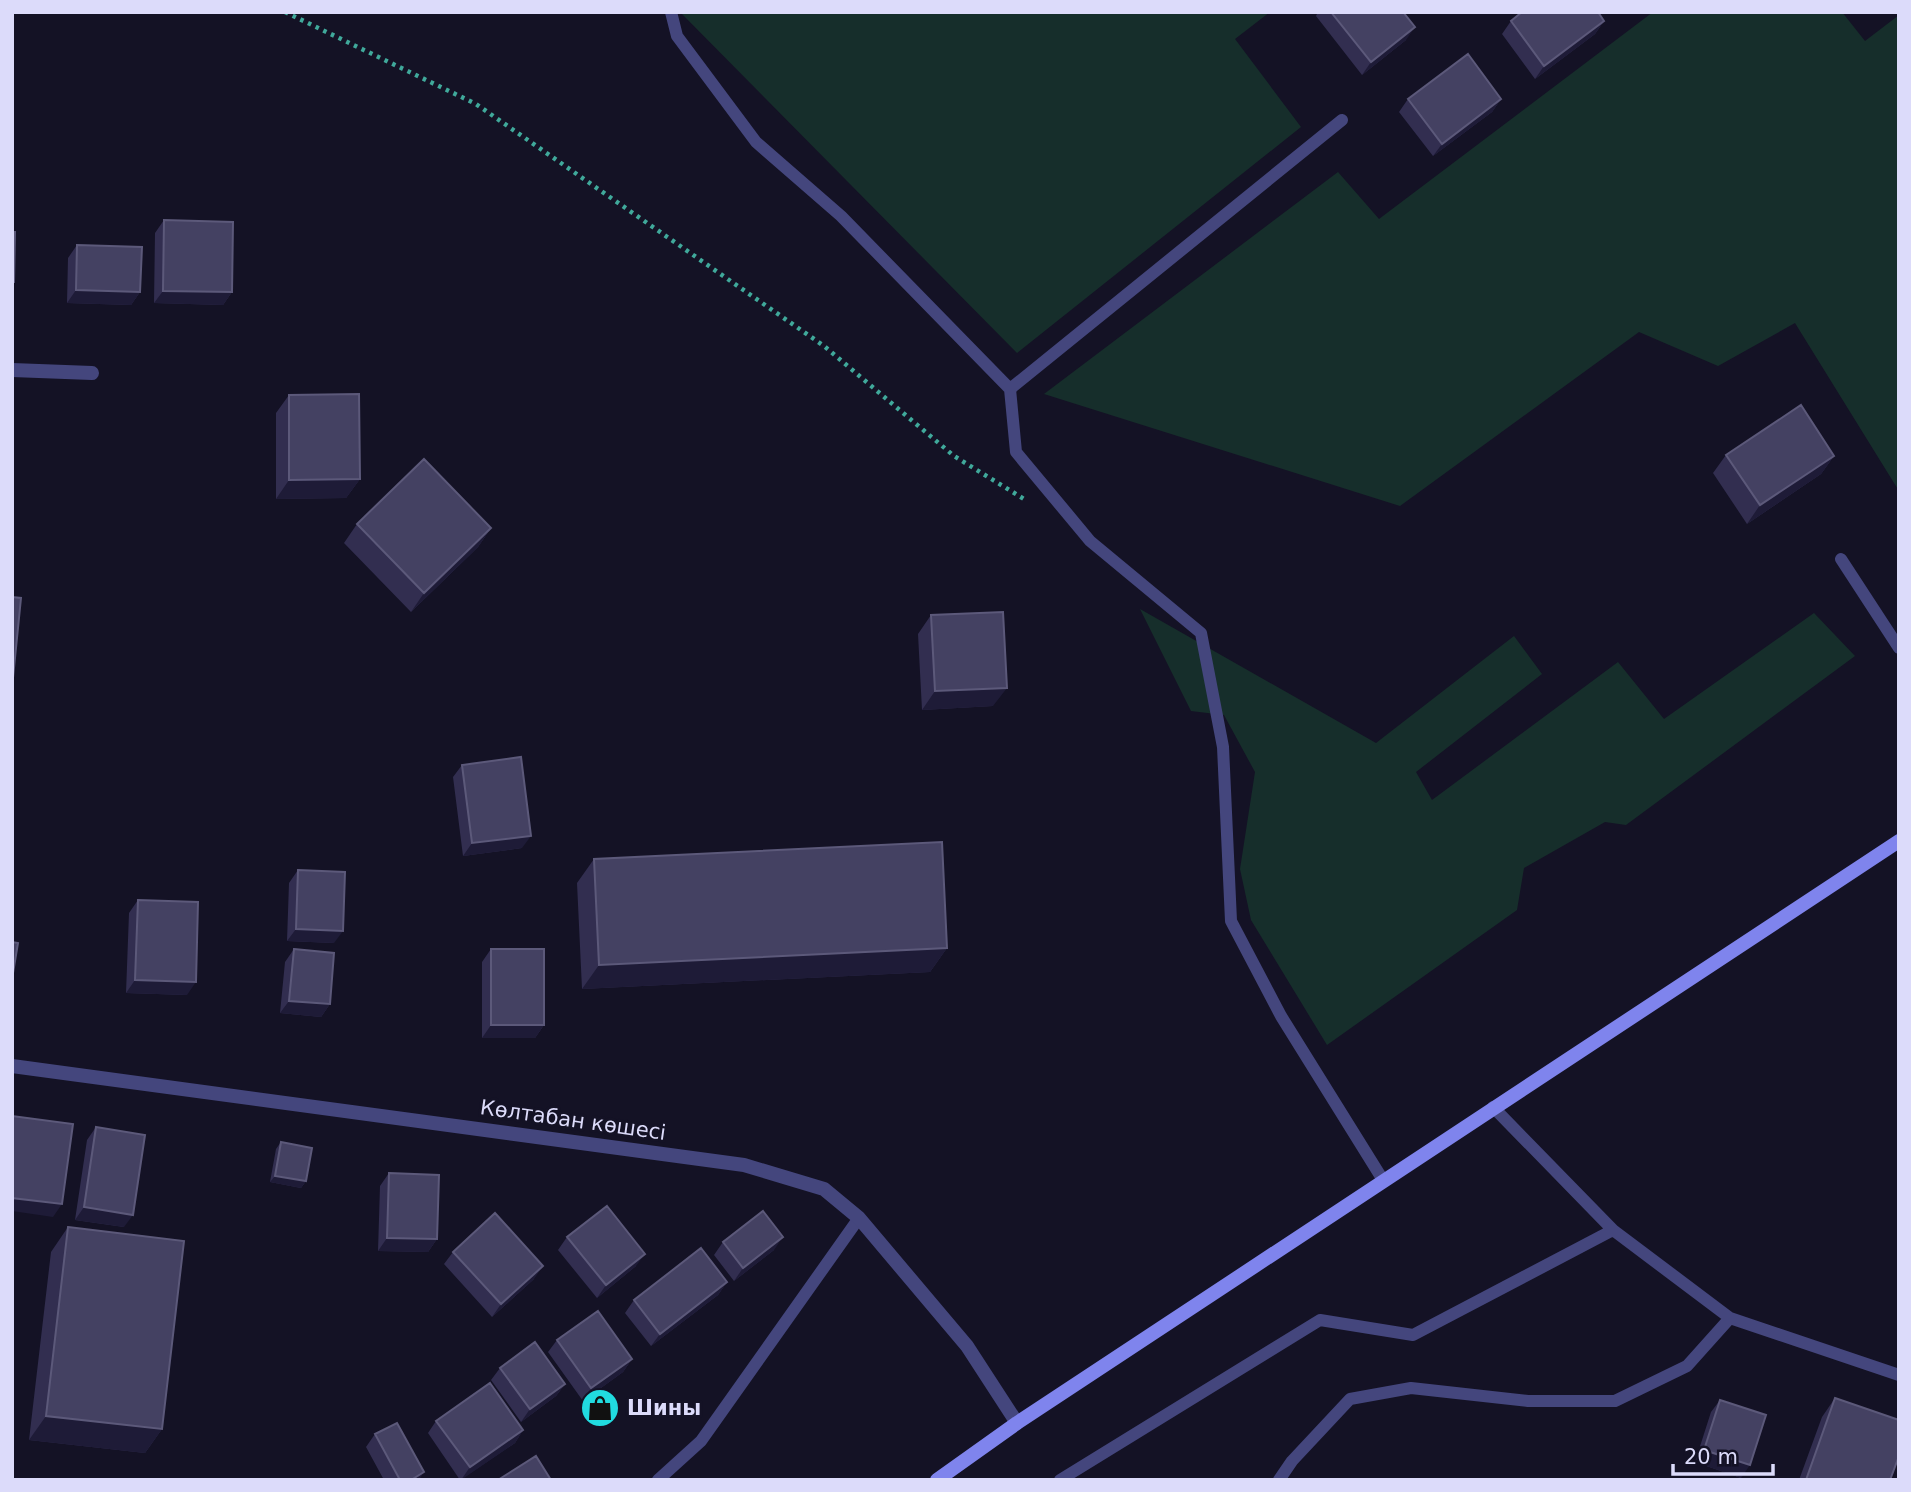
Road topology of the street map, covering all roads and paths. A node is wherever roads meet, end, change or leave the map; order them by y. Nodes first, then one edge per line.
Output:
1 (285, 12) edge
2 (671, 12) edge
3 (1342, 120) dead end
4 (12, 370) edge
5 (92, 373) dead end
6 (1010, 389) junction
7 (1033, 505) dead end
8 (1841, 559) dead end
9 (1899, 648) edge
10 (1899, 841) edge
11 (12, 1066) edge
12 (1493, 1107) junction
13 (1382, 1180) junction
14 (859, 1217) junction
15 (1613, 1230) junction
16 (1730, 1318) junction
17 (1899, 1375) edge
18 (1017, 1423) junction
19 (658, 1480) edge
20 (937, 1480) edge
21 (1060, 1480) edge
22 (1279, 1480) edge

1 - 7 path
2 - 6 lane
3 - 6 lane
4 - 5 street
6 - 13 lane
8 - 9 lane
10 - 12 main road
11 - 14 street, Көлтабан көшесі
12 - 13 main road
12 - 15 lane
13 - 18 main road
14 - 18 street, Көлтабан көшесі
14 - 19 lane
15 - 16 lane
15 - 21 lane
16 - 17 lane
16 - 22 lane
18 - 20 main road

